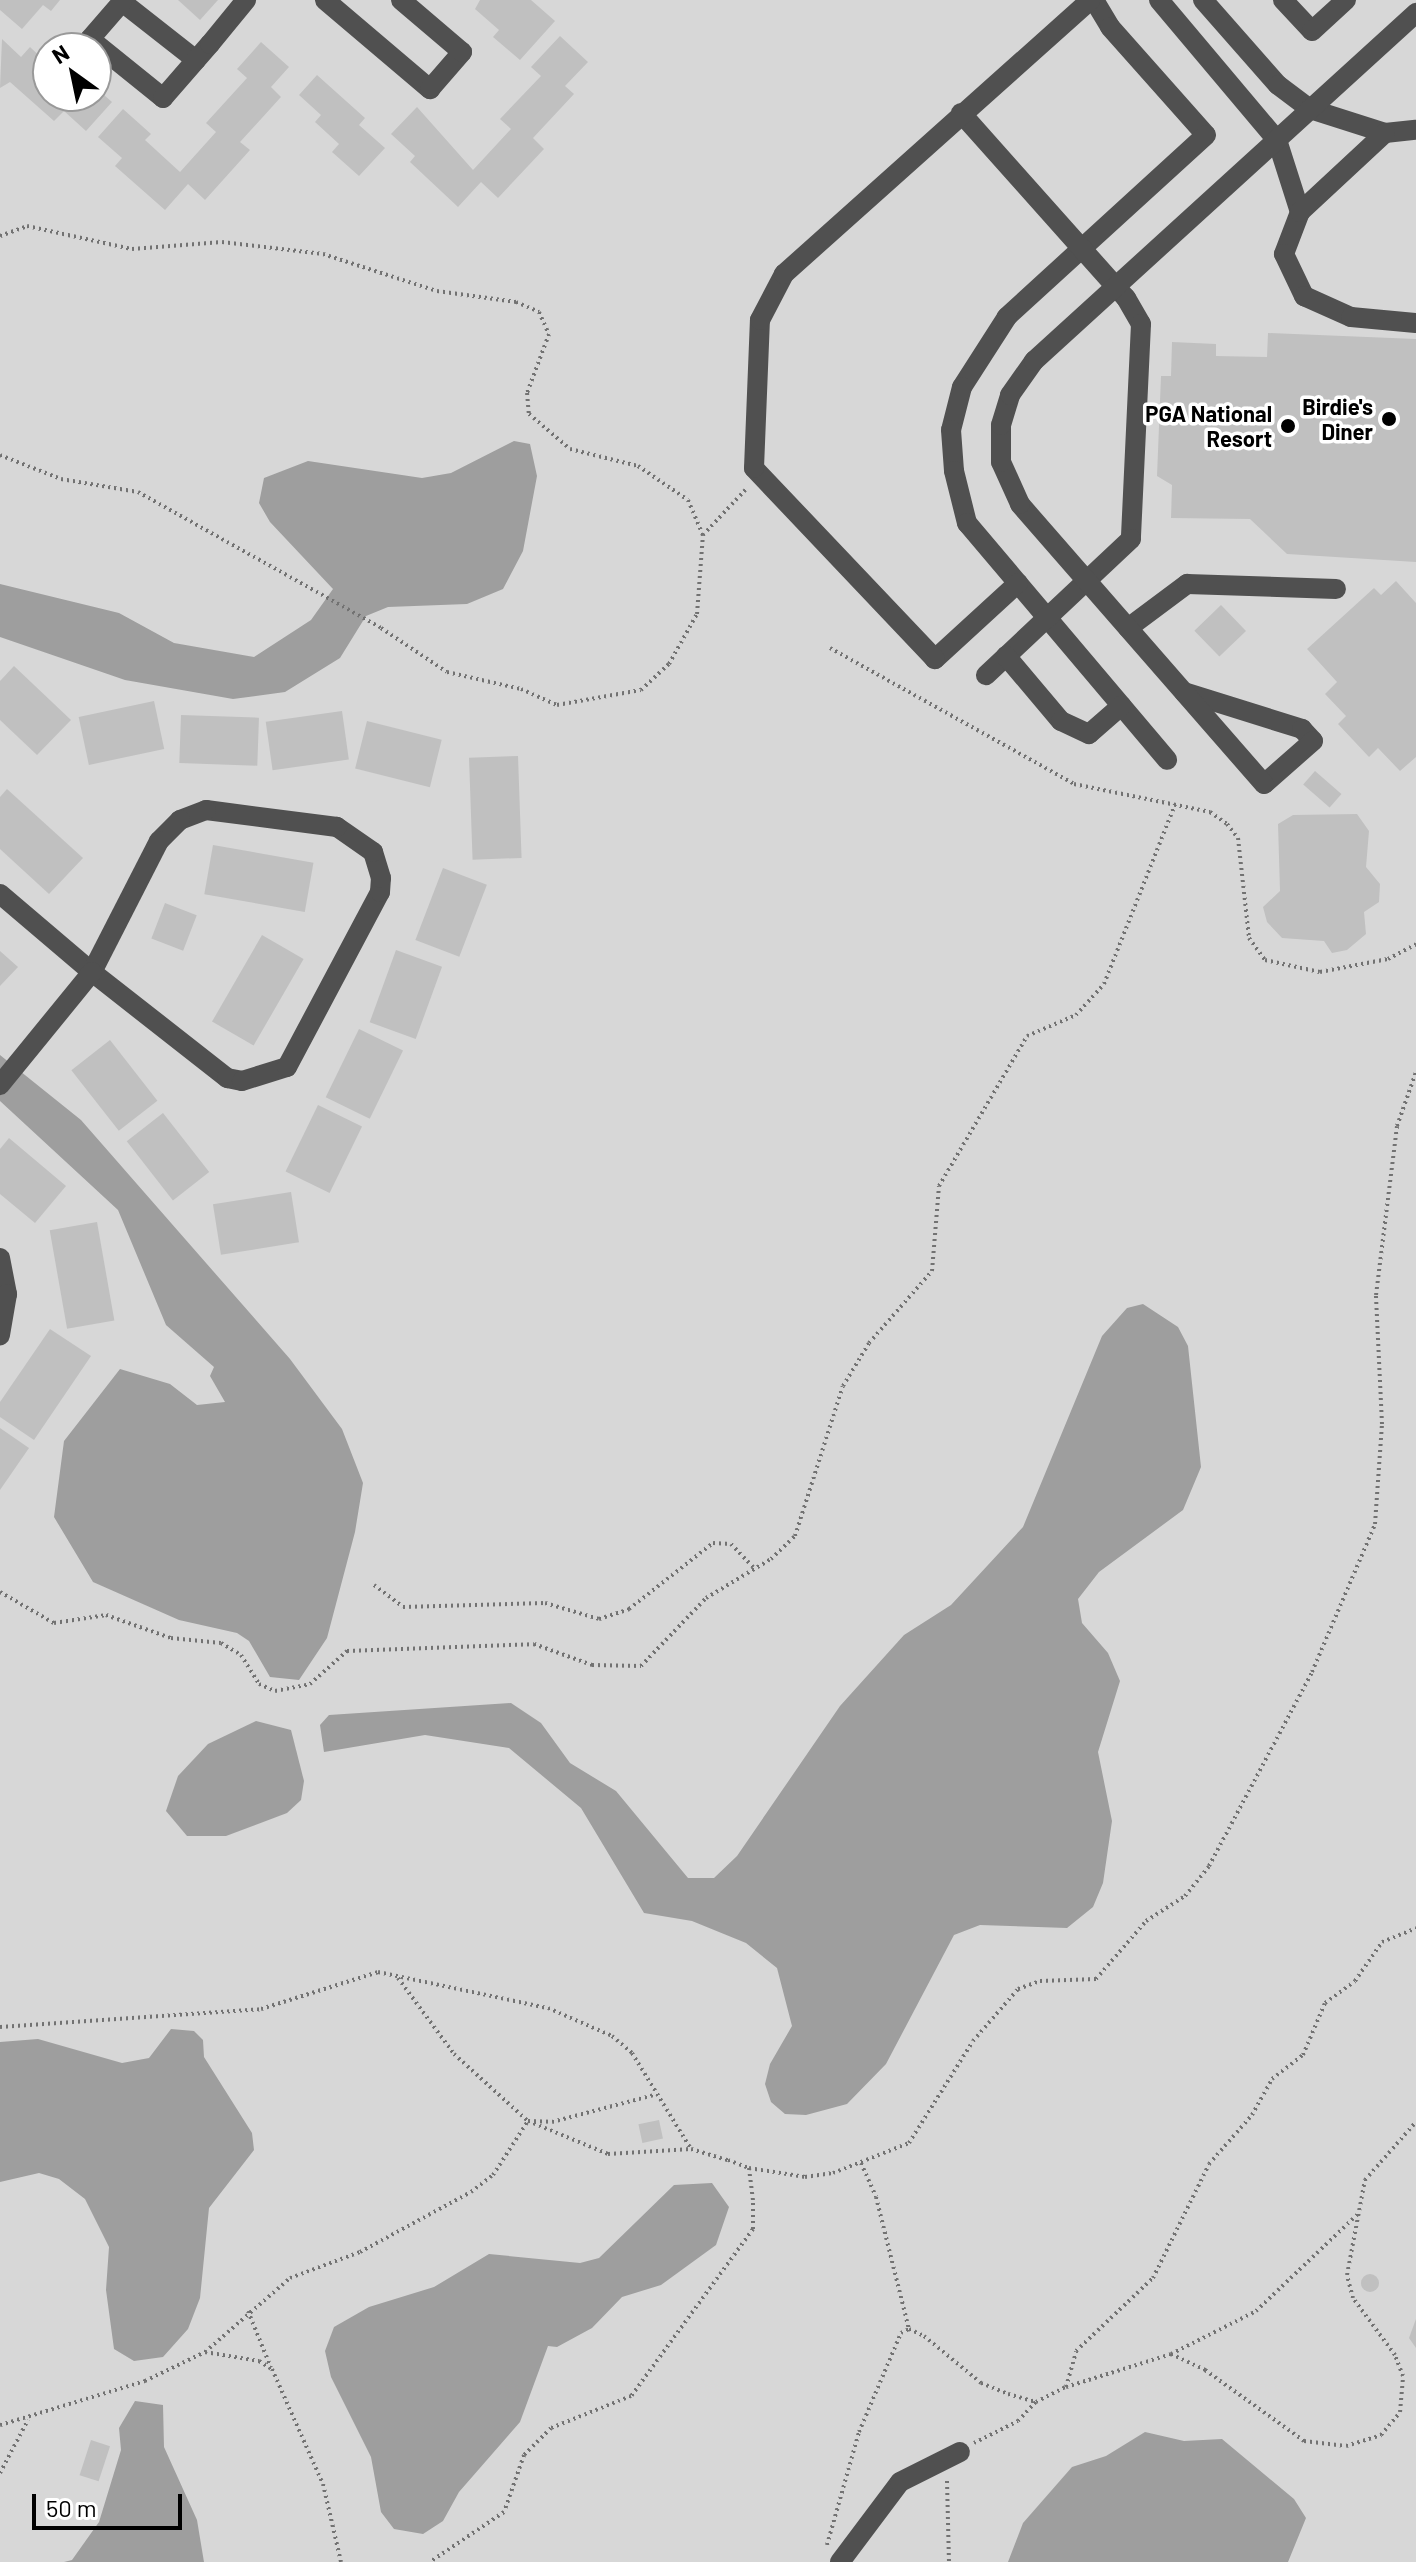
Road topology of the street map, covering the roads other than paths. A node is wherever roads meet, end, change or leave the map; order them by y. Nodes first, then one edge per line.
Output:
1 (246, 0) edge
2 (401, 0) edge
3 (1092, 0) edge
4 (1159, 0) edge
5 (1203, 0) edge
6 (1283, 0) edge
7 (1346, 0) edge
8 (331, 2) edge
9 (1416, 13) edge
10 (196, 60) junction
11 (1310, 109) junction
12 (961, 113) junction
13 (1416, 130) edge
14 (1385, 133) junction
15 (1277, 140) junction
16 (1300, 212) junction
17 (1082, 248) junction
18 (1116, 287) junction
19 (1416, 323) edge
20 (1087, 581) junction
21 (1018, 583) junction
22 (1336, 589) dead end
23 (1047, 618) junction
24 (1128, 628) junction
25 (1006, 656) junction
26 (986, 675) dead end
27 (1184, 692) junction
28 (1121, 706) junction
29 (1167, 760) dead end
30 (0, 894) edge
31 (92, 972) junction
32 (0, 1085) edge
33 (0, 1258) edge
34 (0, 1335) edge
35 (960, 2452) road end
36 (833, 2555) edge

1 - 10 street
2 - 8 street
3 - 12 street
3 - 17 street
4 - 15 street
5 - 11 street
6 - 7 street
9 - 11 street
10 - 10 street
11 - 14 street
11 - 15 street
12 - 17 street
12 - 21 street
13 - 14 street
14 - 16 street
15 - 16 street
15 - 18 street
16 - 19 street
17 - 18 street
17 - 21 street
18 - 20 street
18 - 20 street
20 - 23 street
20 - 24 street
21 - 23 street
22 - 24 street
23 - 25 street
23 - 28 street
24 - 27 street
25 - 26 street
25 - 28 street
27 - 27 street
28 - 29 street
30 - 31 street
31 - 31 street
31 - 32 street
33 - 34 street
35 - 36 street

